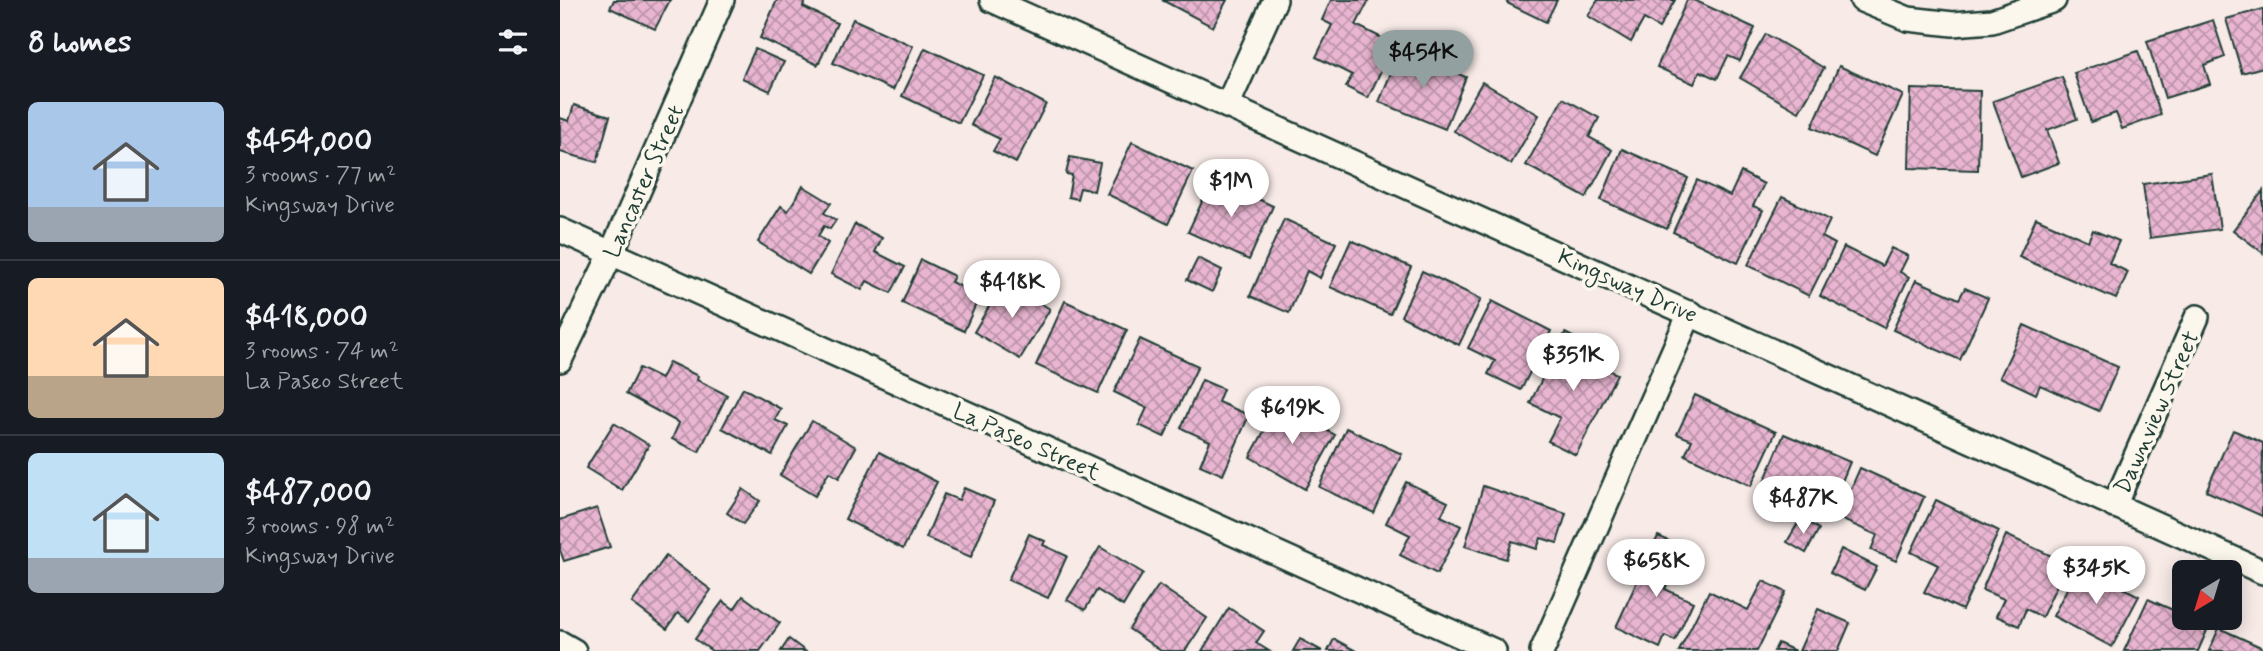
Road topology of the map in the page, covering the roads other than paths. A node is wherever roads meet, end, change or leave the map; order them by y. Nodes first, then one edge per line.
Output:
1 (722, 0) edge
2 (992, 0) edge
3 (1275, 0) edge
4 (1862, 0) edge
5 (2054, 0) edge
6 (1227, 106) junction
7 (560, 230) edge
8 (611, 254) junction
9 (1690, 313) junction
10 (2197, 317) dead end
11 (560, 360) edge
12 (2114, 506) junction
13 (2263, 572) edge
14 (560, 643) edge
15 (573, 651) edge
16 (1494, 651) edge
17 (1542, 651) edge

1 - 8 street, Lancaster Street
2 - 6 street, Kingsway Drive
3 - 6 street
4 - 5 street
6 - 9 street, Kingsway Drive
7 - 8 street, La Paseo Street
8 - 11 street, Lancaster Street
8 - 16 street, La Paseo Street
9 - 12 street, Kingsway Drive
9 - 17 street
10 - 12 street, Dawnview Street
12 - 13 street, Kingsway Drive
14 - 15 street

